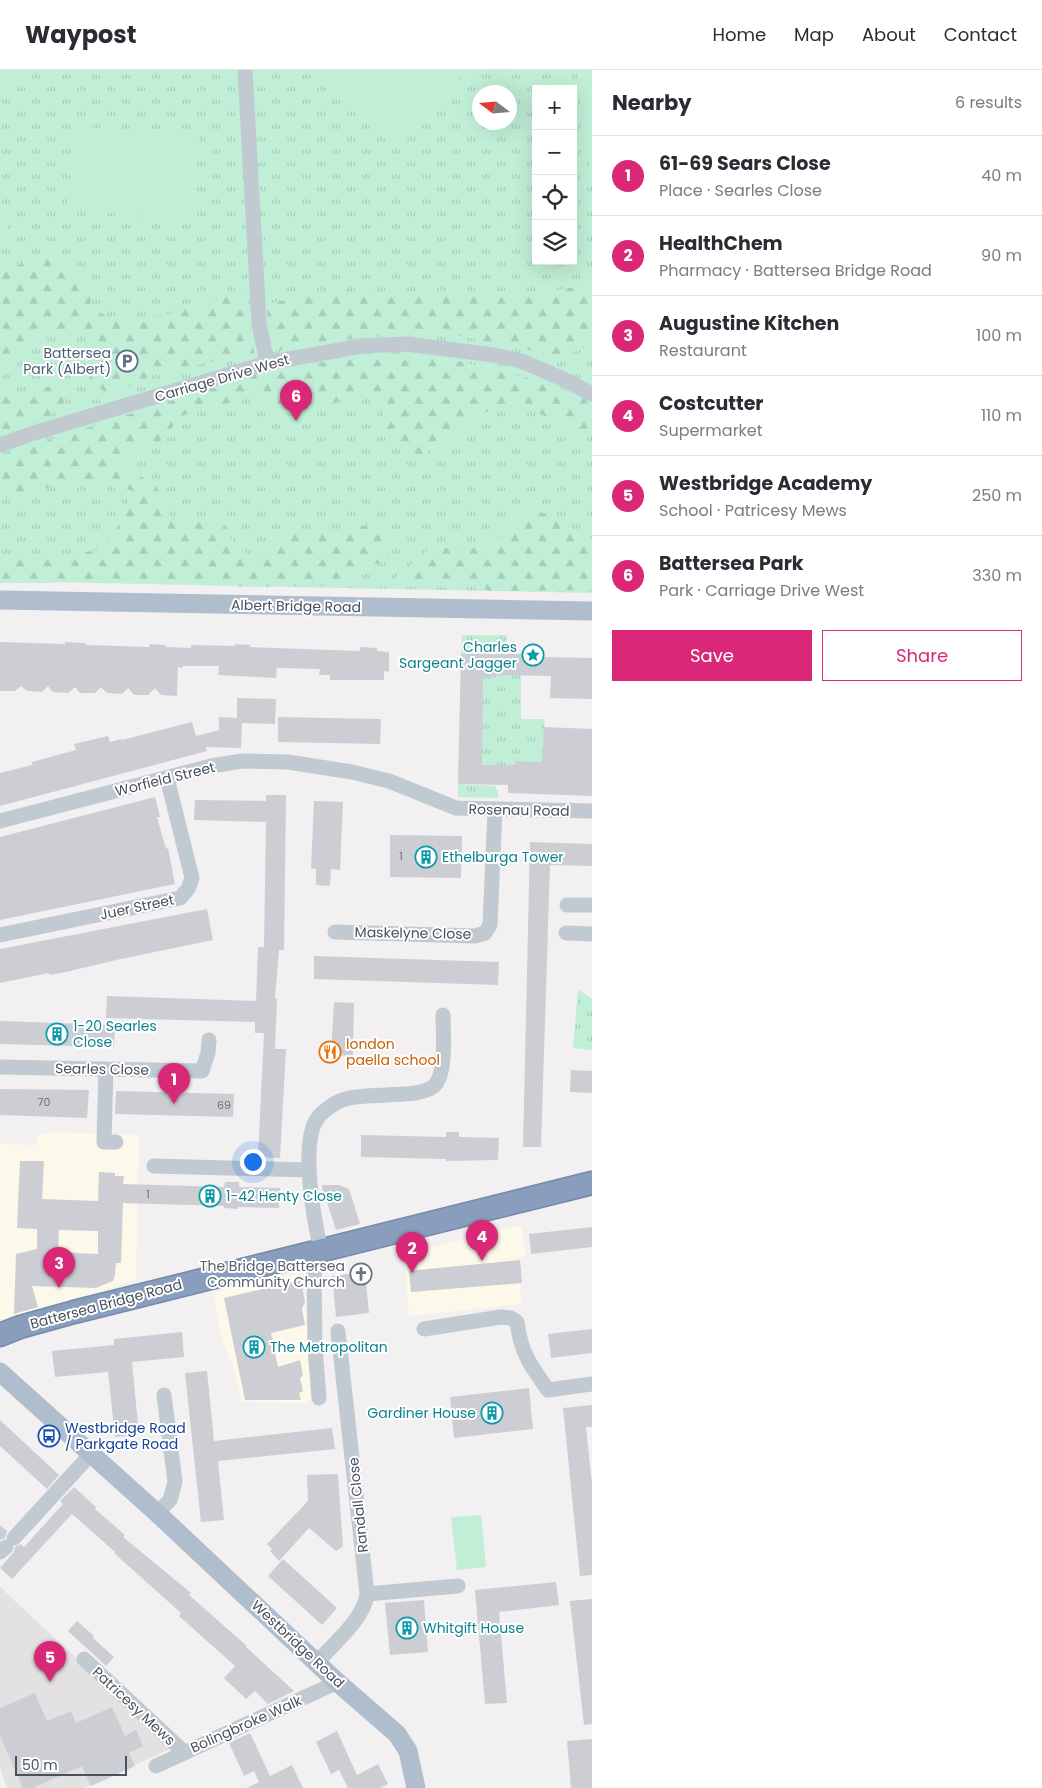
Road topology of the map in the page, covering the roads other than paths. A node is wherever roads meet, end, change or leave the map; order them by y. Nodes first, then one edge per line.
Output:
1 (245, 70) edge
2 (267, 363) junction
3 (592, 394) edge
4 (0, 445) edge
5 (0, 600) edge
6 (592, 611) edge
7 (334, 769) joint
8 (167, 778) junction
9 (495, 810) junction
10 (592, 811) edge
11 (0, 821) edge
12 (567, 905) dead end
13 (592, 905) edge
14 (335, 932) dead end
15 (566, 934) dead end
16 (592, 934) edge
17 (0, 935) edge
18 (443, 1015) dead end
19 (209, 1040) dead end
20 (0, 1067) edge
21 (106, 1069) junction
22 (116, 1142) dead end
23 (154, 1166) dead end
24 (308, 1170) junction
25 (592, 1183) edge
26 (316, 1251) junction
27 (424, 1329) dead end
28 (338, 1331) dead end
29 (0, 1335) edge
30 (0, 1373) edge
31 (592, 1384) edge
32 (164, 1395) dead end
33 (319, 1398) dead end
34 (91, 1454) junction
35 (158, 1513) junction
36 (7, 1545) edge
37 (458, 1586) dead end
38 (367, 1594) junction
39 (84, 1659) dead end
40 (317, 1662) junction
41 (336, 1681) junction
42 (184, 1752) junction
43 (156, 1766) dead end
44 (416, 1788) edge

1 - 2 street
2 - 3 street, Carriage Drive West
2 - 4 street, Carriage Drive West
5 - 6 main road, Albert Bridge Road
7 - 8 street, Worfield Street
7 - 9 street, Rosenau Road
8 - 11 street, Worfield Street
8 - 17 street, Juer Street
9 - 10 street, Rosenau Road
9 - 14 street, Maskelyne Close
12 - 13 street
15 - 16 street
18 - 24 street
19 - 21 street, Searles Close
20 - 21 street, Searles Close
21 - 22 street
23 - 24 street
24 - 26 street
25 - 26 highway, Battersea Bridge Road
26 - 29 highway, Battersea Bridge Road
26 - 33 street
27 - 31 street
28 - 38 street, Randall Close
30 - 34 main road, Westbridge Road
32 - 35 street
34 - 35 main road, Westbridge Road
34 - 36 street
35 - 40 main road, Westbridge Road
37 - 38 street
38 - 40 street, Randall Close
39 - 42 street, Patricesy Mews
40 - 41 main road, Westbridge Road
41 - 42 street, Bolingbroke Walk
41 - 44 main road, Westbridge Road
42 - 43 street, Bolingbroke Walk

